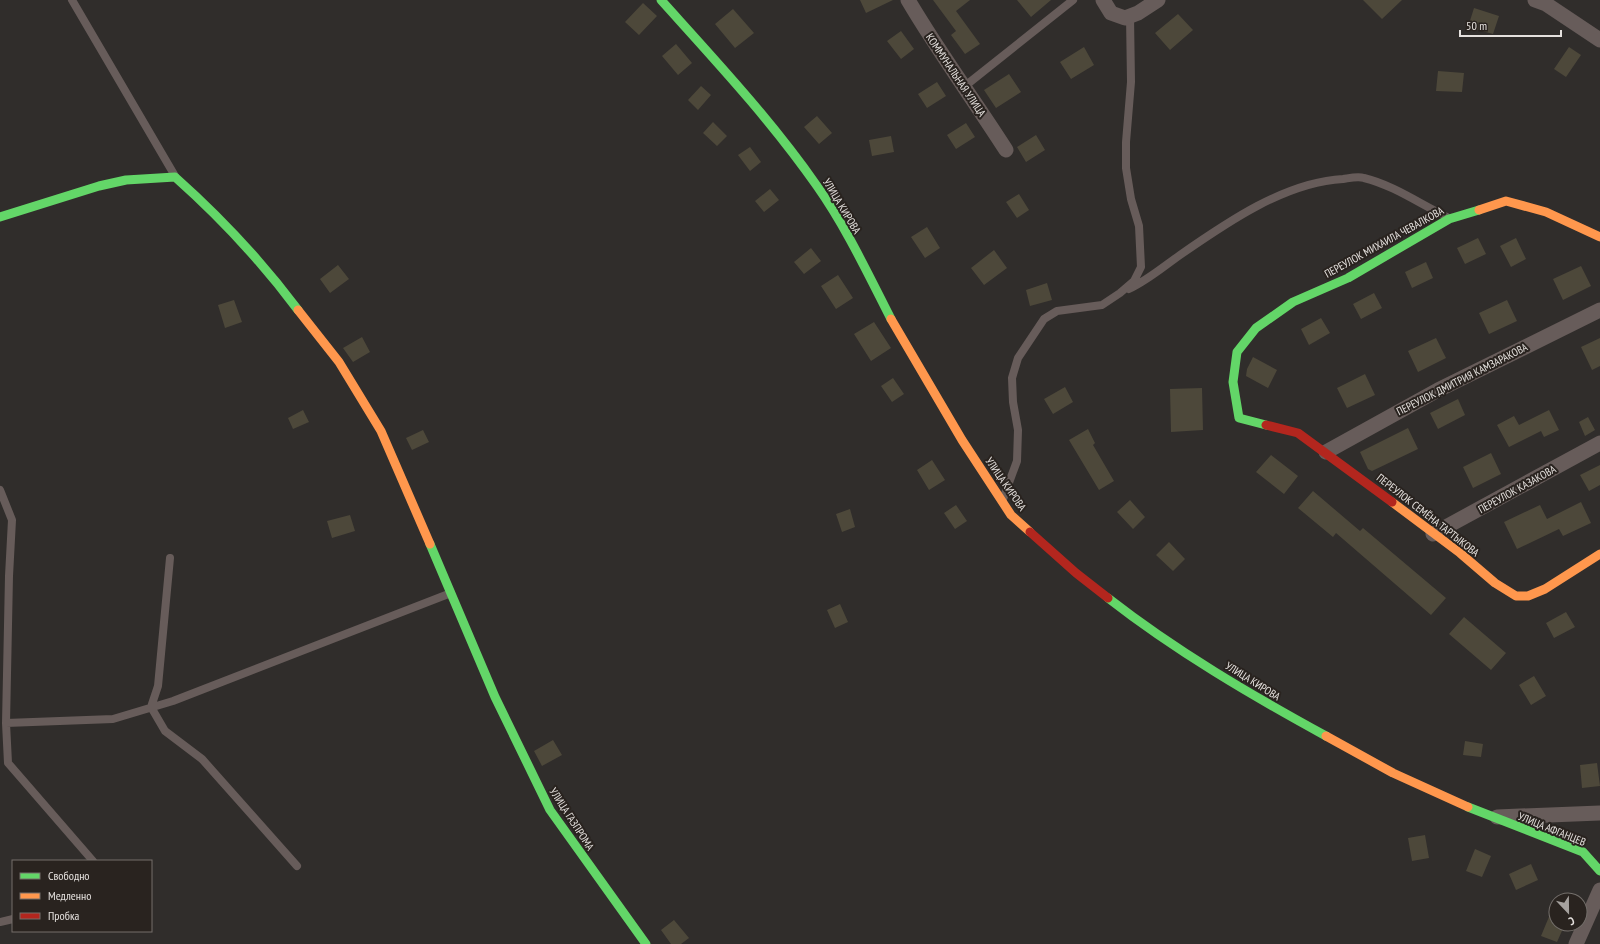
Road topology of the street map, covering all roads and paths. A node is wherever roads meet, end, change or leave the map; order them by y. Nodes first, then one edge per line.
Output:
1 (72, 0) edge
2 (660, 0) edge
3 (908, 0) edge
4 (1073, 0) edge
5 (1103, 0) edge
6 (1158, 0) edge
7 (1544, 2) edge
8 (1130, 16) junction
9 (1600, 40) edge
10 (965, 86) junction
11 (1006, 150) dead end
12 (175, 177) junction
13 (0, 217) edge
14 (1449, 219) junction
15 (1600, 237) edge
16 (1120, 293) junction
17 (1600, 310) edge
18 (1239, 418) joint
19 (1600, 444) edge
20 (1326, 452) junction
21 (0, 490) edge
22 (1002, 502) junction
23 (1433, 534) junction
24 (1600, 554) edge
25 (170, 558) dead end
26 (452, 592) junction
27 (151, 707) junction
28 (6, 723) junction
29 (1600, 813) edge
30 (1489, 817) junction
31 (92, 860) edge
32 (297, 866) dead end
33 (1600, 871) edge
34 (1600, 890) edge
35 (12, 919) edge
36 (0, 922) edge
37 (646, 944) edge
38 (1576, 944) edge

1 - 12 lane
2 - 22 street, УЛИЦА КИРОВА
3 - 10 street, КОММУНАЛЬНАЯ УЛИЦА
4 - 10 lane
5 - 8 street
6 - 8 street
7 - 9 street
8 - 16 lane
10 - 11 street, КОММУНАЛЬНАЯ УЛИЦА
12 - 13 street
12 - 26 street, УЛИЦА ГАЗПРОМА
14 - 15 street, ПЕРЕУЛОК МИХАИЛА ЧЕВАЛКОВА
14 - 16 lane
14 - 18 street, ПЕРЕУЛОК МИХАИЛА ЧЕВАЛКОВА
16 - 22 lane
17 - 20 street, ПЕРЕУЛОК ДМИТРИЯ КАМЗАРАКОВА
18 - 20 street, ПЕРЕУЛОК СЕМЁНА ТАРТЫКОВА
19 - 23 street, ПЕРЕУЛОК КАЗАКОВА
20 - 23 street, ПЕРЕУЛОК СЕМЁНА ТАРТЫКОВА
21 - 28 lane
22 - 30 street, УЛИЦА КИРОВА
23 - 24 street, ПЕРЕУЛОК СЕМЁНА ТАРТЫКОВА
25 - 27 lane
26 - 27 lane
26 - 37 street, УЛИЦА ГАЗПРОМА
27 - 28 lane
27 - 32 lane
28 - 31 lane
29 - 30 street
30 - 33 street, УЛИЦА АФГАНЦЕВ
34 - 38 street
35 - 36 lane

